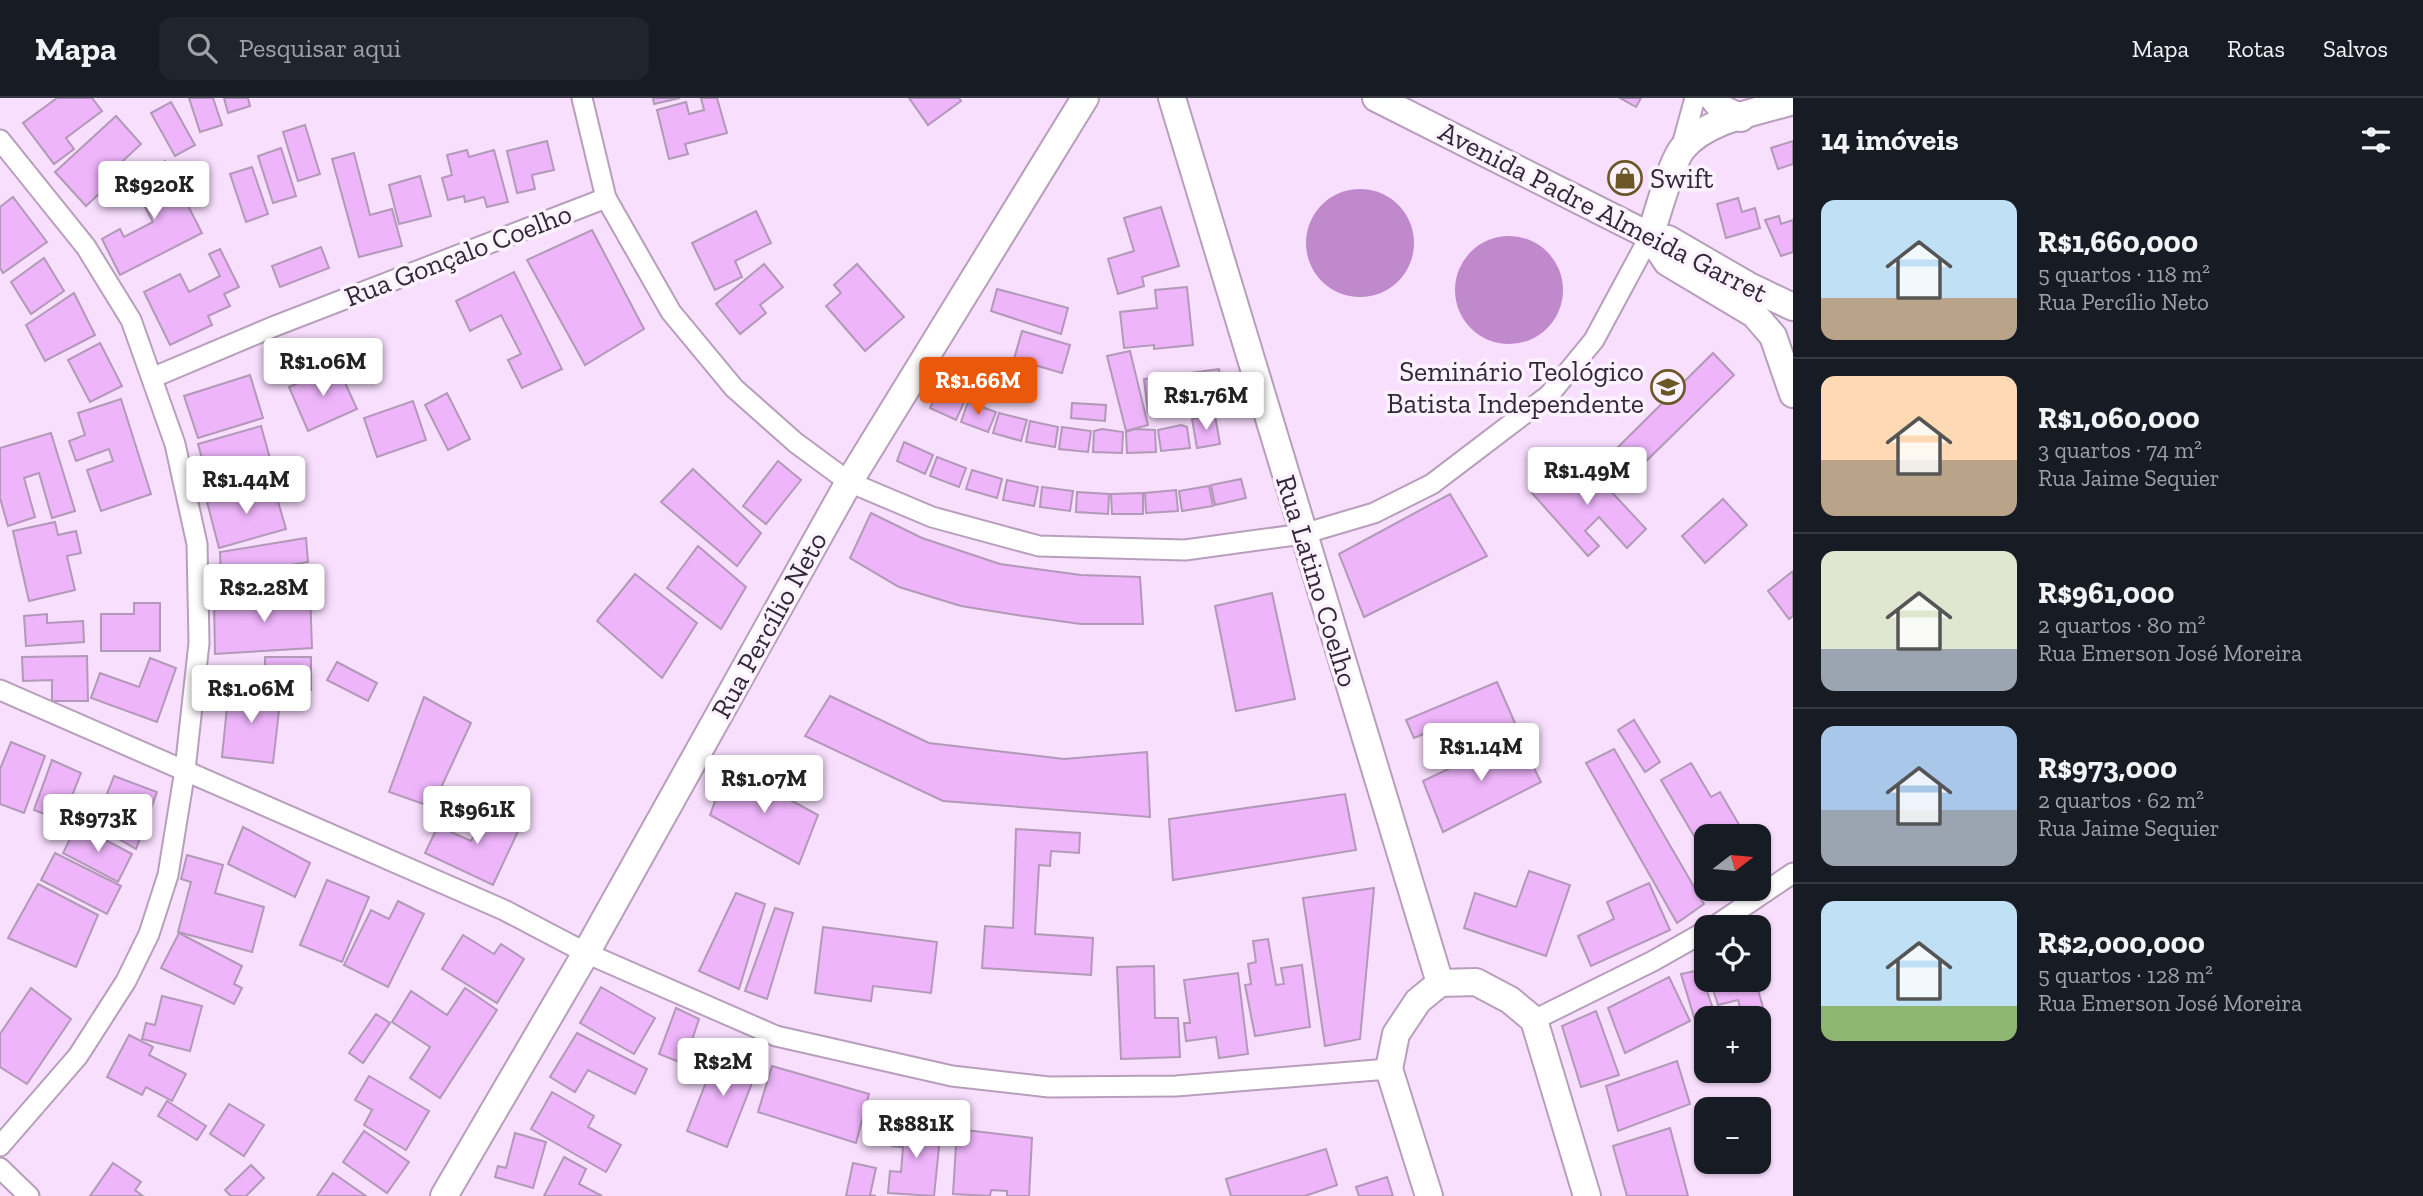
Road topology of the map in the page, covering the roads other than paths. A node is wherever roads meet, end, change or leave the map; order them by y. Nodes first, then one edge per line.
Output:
1 (582, 98) edge
2 (1085, 98) edge
3 (1172, 98) edge
4 (1376, 98) edge
5 (1695, 98) edge
6 (1713, 98) edge
7 (1793, 101) edge
8 (1741, 118) junction
9 (0, 141) edge
10 (1681, 149) junction
11 (606, 198) junction
12 (1650, 236) junction
13 (1793, 307) edge
14 (1793, 316) edge
15 (1773, 336) junction
16 (154, 377) junction
17 (1793, 394) edge
18 (849, 482) junction
19 (1303, 534) junction
20 (0, 690) edge
21 (185, 770) junction
22 (1793, 873) edge
23 (1731, 915) edge
24 (1694, 938) edge
25 (586, 953) junction
26 (1440, 983) junction
27 (1534, 1020) junction
28 (1389, 1069) junction
29 (0, 1146) edge
30 (0, 1168) edge
31 (29, 1196) edge
32 (444, 1196) edge
33 (1429, 1196) edge
34 (1587, 1196) edge

1 - 11 street
2 - 18 main road, Rua Percílio Neto
3 - 19 main road, Rua Latino Coelho
4 - 12 main road, Avenida Padre Almeida Garret
5 - 10 street
6 - 8 main road
7 - 8 main road
8 - 10 main road
9 - 16 street
10 - 12 main road
11 - 16 street, Rua Gonçalo Coelho
11 - 18 street
12 - 13 main road, Avenida Padre Almeida Garret
12 - 15 main road
12 - 19 street
14 - 15 main road
15 - 17 main road
16 - 21 street
18 - 19 street
18 - 25 main road, Rua Percílio Neto
19 - 26 main road, Rua Latino Coelho
20 - 21 street
21 - 25 street
21 - 29 street
22 - 23 street
24 - 27 street
25 - 28 street
25 - 32 main road, Rua Percílio Neto
26 - 27 main road
26 - 28 main road
27 - 34 main road
28 - 33 main road
30 - 31 street

